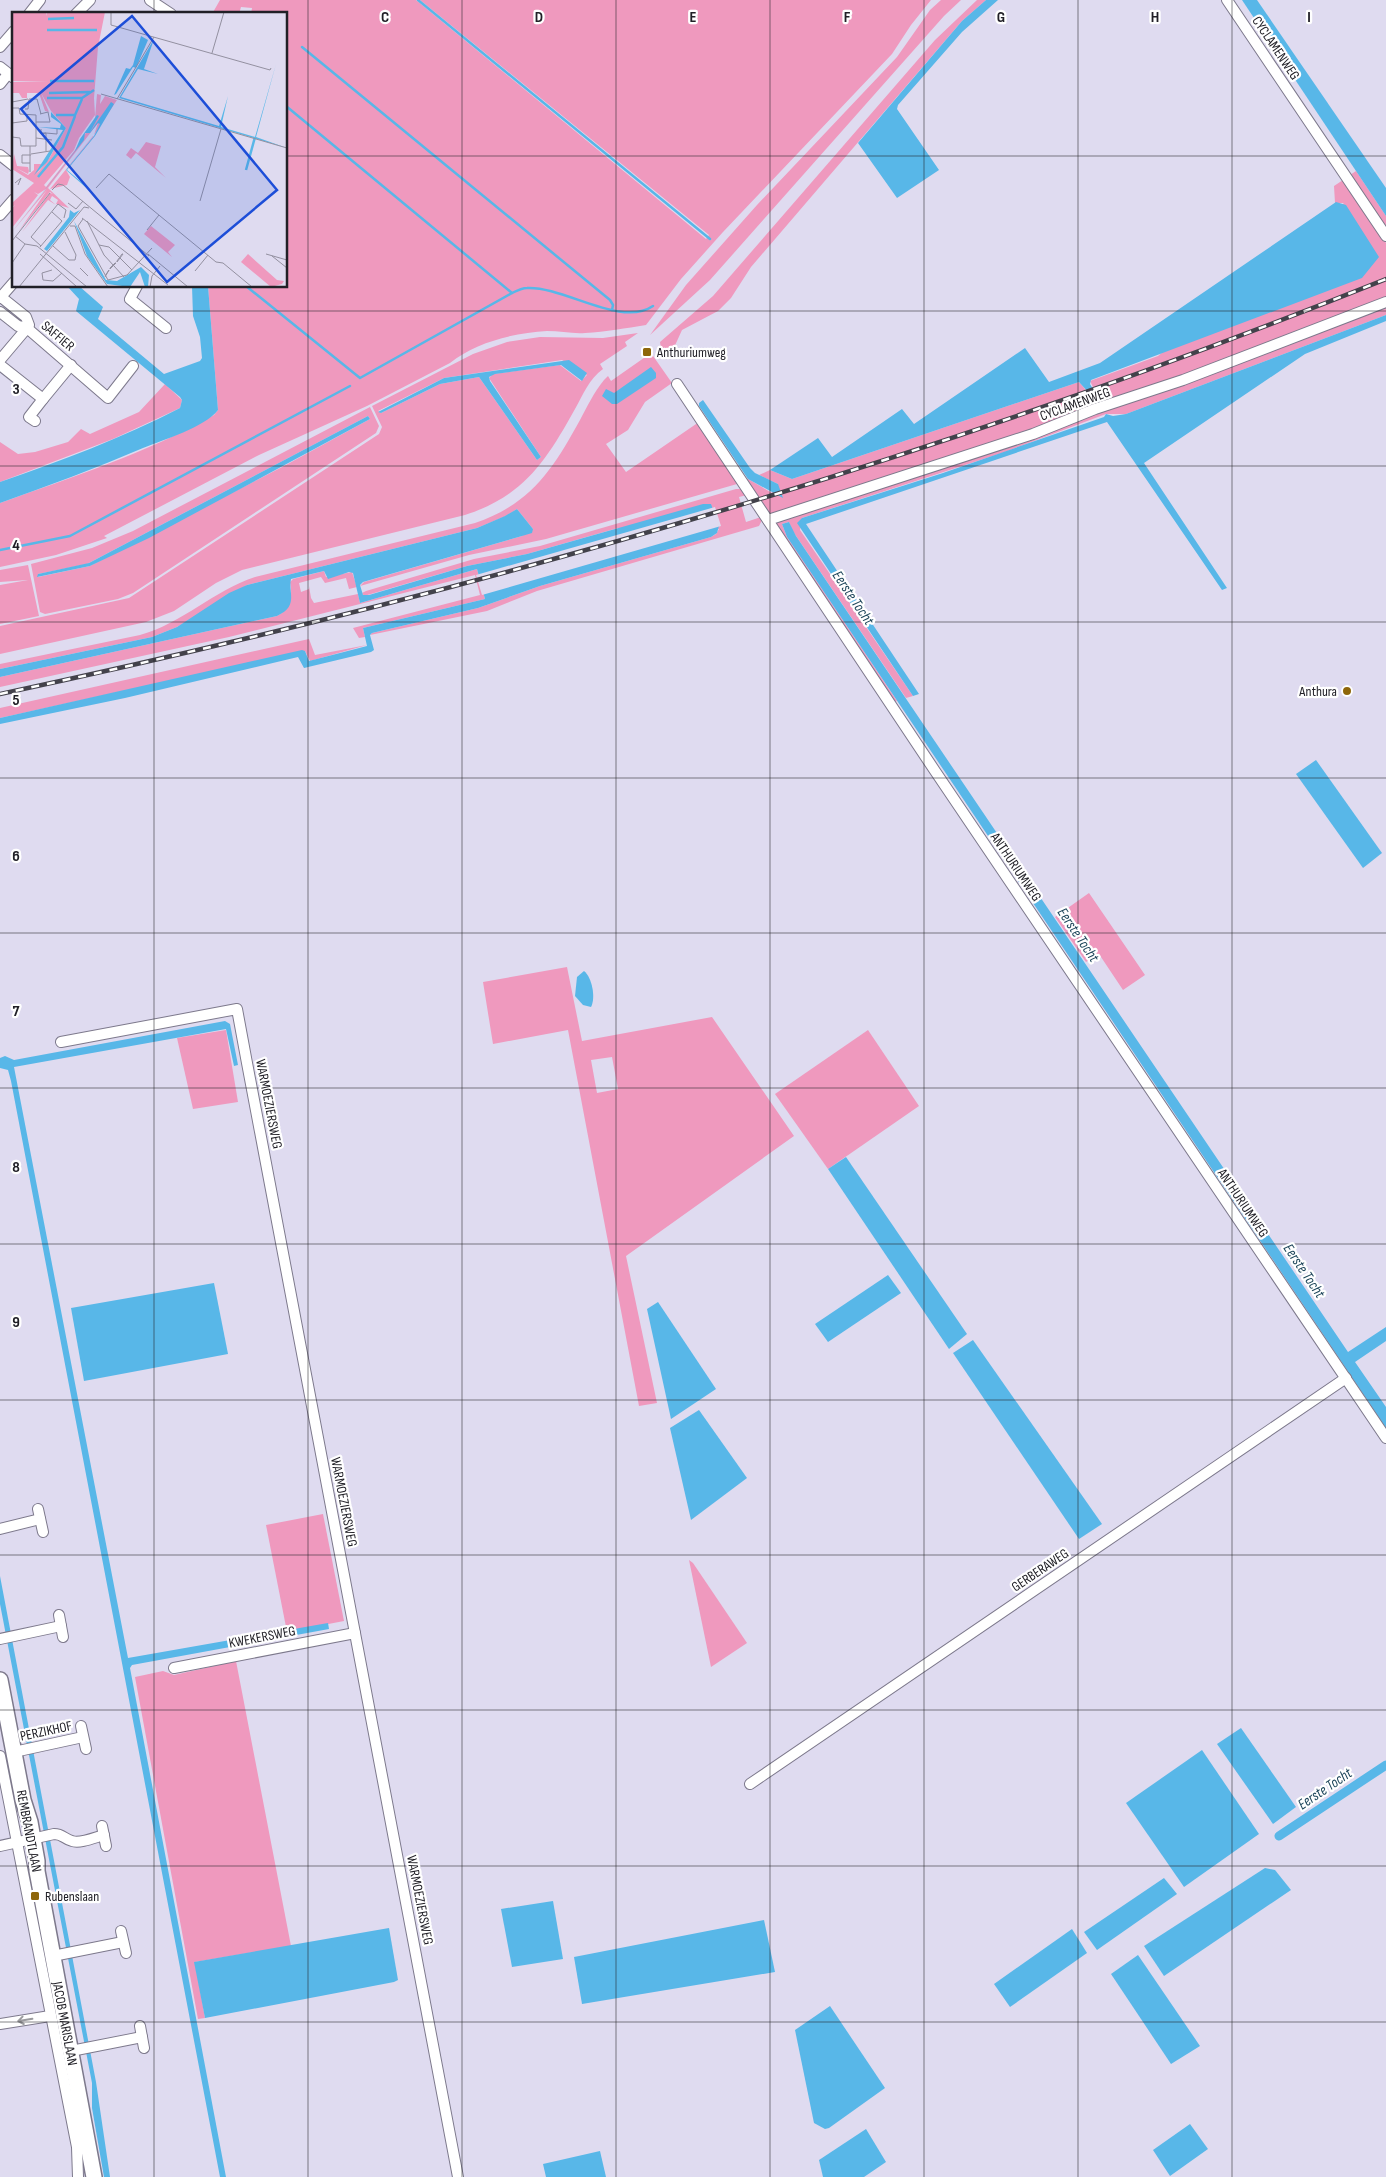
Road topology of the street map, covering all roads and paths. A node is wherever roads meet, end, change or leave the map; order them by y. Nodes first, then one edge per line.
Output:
1 (40, 0) edge
2 (90, 0) edge
3 (150, 0) edge
4 (1227, 0) edge
5 (31, 12) edge
6 (78, 12) edge
7 (168, 12) edge
8 (12, 33) edge
9 (0, 47) edge
10 (7, 73) edge
11 (0, 84) edge
12 (0, 155) edge
13 (12, 164) edge
14 (12, 201) edge
15 (0, 215) edge
16 (1386, 236) edge
17 (12, 284) edge
18 (136, 288) edge
19 (1, 298) edge
20 (1386, 302) edge
21 (0, 312) edge
22 (27, 328) junction
23 (166, 328) dead end
24 (0, 360) edge
25 (0, 365) edge
26 (71, 365) junction
27 (133, 366) dead end
28 (677, 384) dead end
29 (44, 399) junction
30 (35, 421) dead end
31 (768, 520) junction
32 (61, 1042) dead end
33 (1346, 1378) junction
34 (1386, 1438) edge
35 (0, 1529) edge
36 (43, 1532) dead end
37 (58, 1615) dead end
38 (61, 1626) junction
39 (355, 1633) junction
40 (63, 1637) dead end
41 (2, 1638) edge
42 (174, 1668) dead end
43 (0, 1680) edge
44 (81, 1726) dead end
45 (83, 1738) junction
46 (86, 1749) dead end
47 (13, 1752) edge
48 (750, 1784) dead end
49 (104, 1836) dead end
50 (29, 1840) junction
51 (0, 1846) edge
52 (121, 1930) dead end
53 (124, 1942) junction
54 (126, 1953) dead end
55 (57, 1955) junction
56 (50, 2016) junction
57 (0, 2024) edge
58 (140, 2026) dead end
59 (76, 2050) junction
60 (78, 2177) edge
61 (94, 2177) edge
62 (458, 2177) edge

1 - 5 street
2 - 6 street
3 - 7 street
4 - 16 street, CYCLAMENWEG
8 - 9 street
10 - 11 street
12 - 13 street
14 - 15 street
17 - 19 street, SAFFIER
18 - 23 street
19 - 22 street, SAFFIER
20 - 31 street, CYCLAMENWEG
21 - 22 street, SAFFIER
22 - 24 street, SAFFIER
22 - 26 street, SAFFIER
25 - 29 street
26 - 27 street, SAFFIER
26 - 29 street, SAFFIER
28 - 31 street, ANTHURIUMWEG
29 - 30 street, SAFFIER
31 - 33 street, ANTHURIUMWEG
32 - 39 street, WARMOEZIERSWEG
33 - 34 street, ANTHURIUMWEG
33 - 48 street, GERBERAWEG
35 - 36 street
37 - 38 street
38 - 40 street
38 - 41 street
39 - 42 street, KWEKERSWEG
39 - 62 street, WARMOEZIERSWEG
43 - 47 main road, JACOB MARISLAAN
44 - 45 street, PERZIKHOF
45 - 46 street, PERZIKHOF
45 - 47 street, PERZIKHOF
47 - 50 street, REMBRANDTLAAN
47 - 50 main road, JACOB MARISLAAN
49 - 50 street
50 - 51 street
50 - 55 main road, JACOB MARISLAAN
50 - 56 street, REMBRANDTLAAN
52 - 53 street
53 - 54 street
53 - 55 street
55 - 59 main road, JACOB MARISLAAN
56 -> 57 street
56 - 60 street, REMBRANDTLAAN
58 - 59 street
59 - 61 main road, JACOB MARISLAAN

